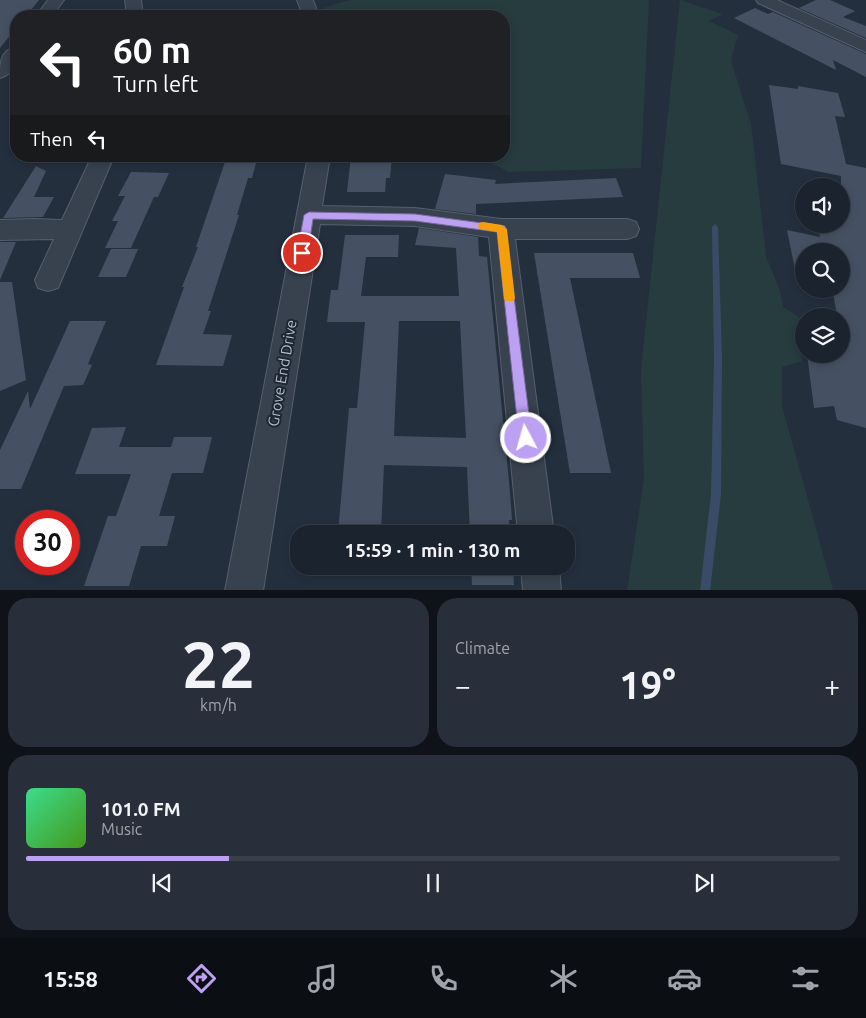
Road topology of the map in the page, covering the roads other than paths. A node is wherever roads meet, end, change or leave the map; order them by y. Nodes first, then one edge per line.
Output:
1 (764, 0) edge
2 (866, 47) edge
3 (10, 60) edge
4 (0, 72) edge
5 (101, 162) edge
6 (318, 162) edge
7 (309, 215) junction
8 (502, 229) junction
9 (0, 230) edge
10 (71, 230) junction
11 (627, 230) dead end
12 (48, 280) dead end
13 (535, 525) edge
14 (541, 575) edge
15 (244, 590) edge
16 (542, 590) edge

1 - 2 street
3 - 4 street
5 - 10 street
6 - 7 street, Grove End Drive
7 - 8 street
7 - 15 street, Grove End Drive
8 - 11 street
8 - 13 street
9 - 10 street
10 - 12 street
14 - 16 street

